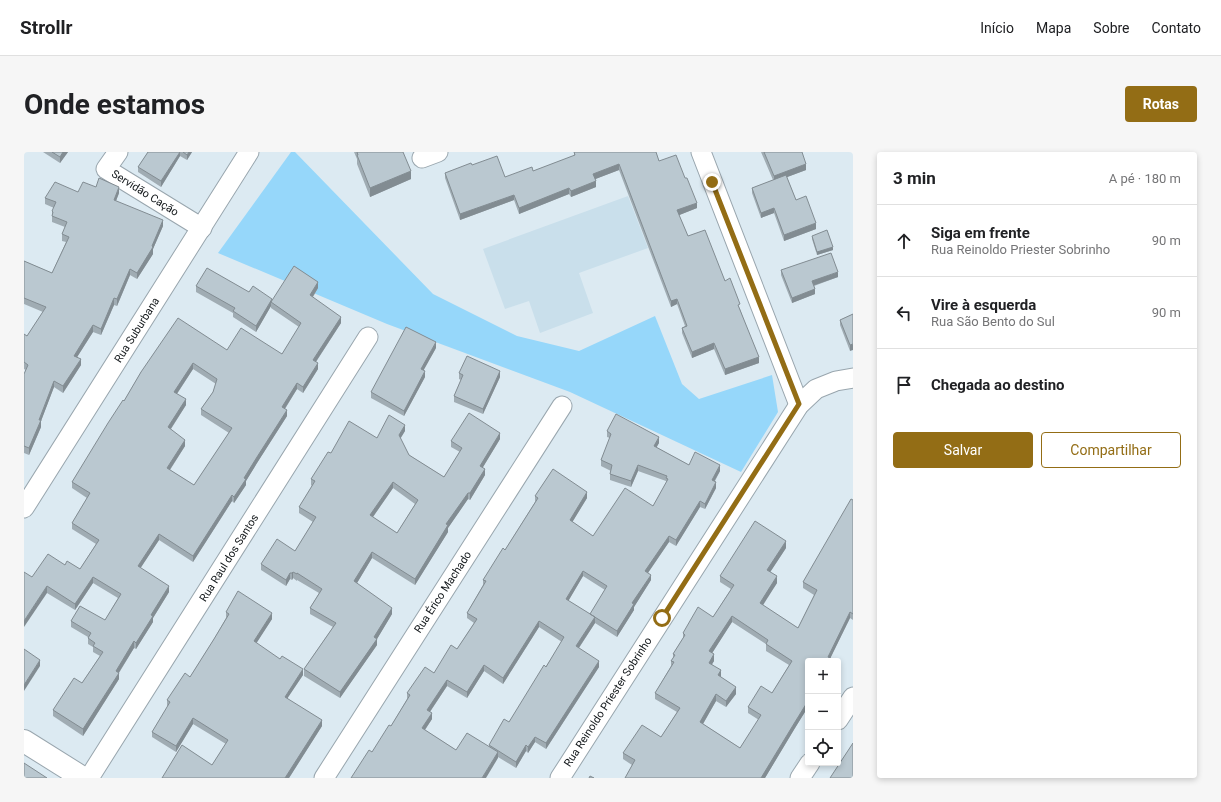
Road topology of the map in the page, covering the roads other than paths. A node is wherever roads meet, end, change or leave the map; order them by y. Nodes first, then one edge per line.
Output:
1 (118, 152) edge
2 (249, 152) edge
3 (701, 152) edge
4 (202, 228) junction
5 (368, 337) dead end
6 (853, 378) edge
7 (799, 404) junction
8 (562, 406) dead end
9 (24, 508) edge
10 (853, 697) edge
11 (841, 715) edge
12 (24, 741) edge
13 (808, 766) edge
14 (83, 778) edge
15 (89, 778) edge
16 (324, 778) edge
17 (560, 778) edge
18 (800, 778) edge

1 - 4 street, Servidão Cação
2 - 4 street, Rua Suburbana
3 - 7 street
4 - 9 street, Rua Suburbana
5 - 15 street, Rua Raul dos Santos
6 - 7 street, Rua Reinoldo Priester Sobrinho
7 - 17 street, Rua Reinoldo Priester Sobrinho
8 - 16 street, Rua Érico Machado
10 - 11 street
12 - 14 street
13 - 18 street

